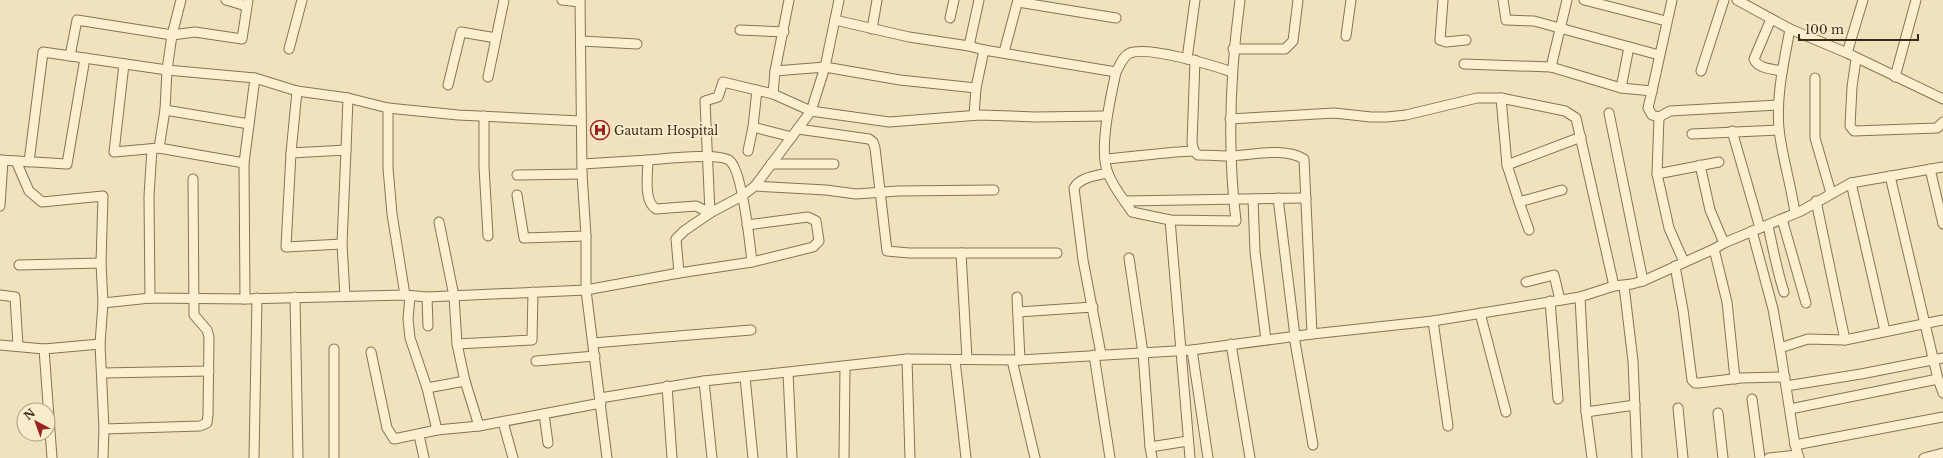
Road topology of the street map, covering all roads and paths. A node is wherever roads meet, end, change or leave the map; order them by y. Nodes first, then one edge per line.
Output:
1 (181, 0) edge
2 (226, 0) edge
3 (302, 0) edge
4 (504, 0) edge
5 (562, 0) edge
6 (789, 0) edge
7 (839, 0) edge
8 (877, 0) edge
9 (954, 0) edge
10 (979, 0) edge
11 (1195, 0) edge
12 (1240, 0) edge
13 (1298, 0) edge
14 (1351, 0) edge
15 (1443, 0) edge
16 (1567, 0) edge
17 (1584, 0) edge
18 (1672, 0) edge
19 (1724, 0) edge
20 (1864, 0) edge
21 (1916, 0) edge
22 (580, 1) edge
23 (1018, 1) edge
24 (1501, 1) edge
25 (1743, 1) edge
26 (247, 3) edge
27 (950, 18) dead end
28 (1116, 18) dead end
29 (1771, 19) junction
30 (835, 20) junction
31 (1666, 21) junction
32 (1561, 27) junction
33 (872, 29) junction
34 (1790, 29) junction
35 (740, 30) dead end
36 (784, 32) junction
37 (172, 35) junction
38 (1346, 36) dead end
39 (496, 38) junction
40 (1466, 40) dead end
41 (581, 41) junction
42 (636, 44) dead end
43 (968, 46) junction
44 (1629, 47) junction
45 (289, 49) dead end
46 (1233, 49) junction
47 (984, 50) junction
48 (1004, 52) junction
49 (1847, 53) junction
50 (1660, 55) junction
51 (70, 56) junction
52 (85, 58) junction
53 (1191, 59) junction
54 (1856, 60) junction
55 (124, 64) junction
56 (1464, 64) dead end
57 (825, 67) junction
58 (1551, 67) junction
59 (167, 70) junction
60 (775, 71) junction
61 (1700, 71) dead end
62 (1782, 71) junction
63 (1116, 72) junction
64 (1232, 72) junction
65 (488, 77) dead end
66 (255, 78) junction
67 (1815, 78) dead end
68 (1895, 78) junction
69 (448, 85) dead end
70 (976, 88) junction
71 (1621, 88) junction
72 (757, 90) junction
73 (297, 91) junction
74 (1652, 91) junction
75 (773, 94) junction
76 (348, 98) junction
77 (1501, 98) junction
78 (1943, 99) edge
79 (1778, 105) junction
80 (388, 108) junction
81 (165, 110) junction
82 (811, 111) junction
83 (1609, 113) dead end
84 (974, 115) junction
85 (484, 116) junction
86 (1106, 116) junction
87 (1659, 117) junction
88 (1230, 119) junction
89 (581, 122) junction
90 (1943, 122) edge
91 (249, 124) junction
92 (753, 127) junction
93 (798, 129) junction
94 (1779, 130) junction
95 (1732, 131) junction
96 (1692, 134) dead end
97 (792, 137) junction
98 (1581, 137) junction
99 (155, 148) junction
100 (346, 150) junction
101 (748, 150) dead end
102 (1194, 151) junction
103 (291, 153) junction
104 (708, 156) junction
105 (1230, 156) junction
106 (1105, 159) junction
107 (1, 160) edge
108 (648, 160) junction
109 (16, 161) junction
110 (29, 162) junction
111 (1719, 162) dead end
112 (244, 163) junction
113 (772, 164) junction
114 (834, 164) dead end
115 (1507, 165) junction
116 (1700, 165) junction
117 (1943, 167) edge
118 (582, 169) junction
119 (1930, 169) junction
120 (1107, 172) junction
121 (1657, 174) junction
122 (517, 175) dead end
123 (1890, 176) junction
124 (193, 179) dead end
125 (1851, 183) junction
126 (755, 186) junction
127 (994, 190) dead end
128 (1562, 190) dead end
129 (879, 192) junction
130 (1831, 193) junction
131 (517, 194) dead end
132 (742, 196) junction
133 (1233, 198) junction
134 (1278, 198) junction
135 (1306, 198) junction
136 (1253, 199) junction
137 (1125, 200) junction
138 (1816, 201) junction
139 (1518, 202) junction
140 (0, 206) edge
141 (710, 213) junction
142 (1795, 213) junction
143 (1782, 219) junction
144 (1170, 220) junction
145 (439, 222) dead end
146 (1943, 224) edge
147 (747, 225) junction
148 (1760, 228) junction
149 (1528, 230) dead end
150 (488, 236) dead end
151 (586, 236) junction
152 (1724, 243) junction
153 (342, 244) junction
154 (1714, 249) junction
155 (961, 253) junction
156 (1057, 253) dead end
157 (1129, 258) dead end
158 (101, 262) junction
159 (752, 262) junction
160 (1684, 262) junction
161 (19, 265) dead end
162 (1675, 266) junction
163 (680, 273) junction
164 (1644, 281) junction
165 (1526, 282) dead end
166 (1614, 286) junction
167 (1624, 286) junction
168 (586, 290) junction
169 (533, 292) junction
170 (1784, 292) dead end
171 (0, 295) edge
172 (345, 296) junction
173 (407, 296) junction
174 (454, 296) junction
175 (295, 297) junction
176 (427, 297) junction
177 (1017, 297) dead end
178 (1580, 297) junction
179 (150, 298) junction
180 (193, 298) junction
181 (257, 298) junction
182 (245, 299) junction
183 (1560, 300) junction
184 (1550, 301) junction
185 (103, 303) junction
186 (1806, 303) dead end
187 (1093, 308) junction
188 (1018, 312) junction
189 (1480, 313) junction
190 (1943, 320) edge
191 (1433, 321) junction
192 (1926, 325) junction
193 (428, 326) dead end
194 (751, 330) dead end
195 (1885, 332) junction
196 (1312, 334) junction
197 (1295, 336) junction
198 (1266, 340) junction
199 (1845, 340) junction
200 (593, 343) junction
201 (100, 344) junction
202 (457, 344) junction
203 (1231, 344) junction
204 (0, 345) edge
205 (18, 346) junction
206 (1780, 348) junction
207 (44, 349) junction
208 (334, 350) dead end
209 (1180, 350) junction
210 (1192, 350) junction
211 (371, 352) dead end
212 (1143, 353) junction
213 (1098, 354) junction
214 (595, 356) junction
215 (967, 359) junction
216 (1938, 359) edge
217 (907, 360) junction
218 (955, 360) junction
219 (1016, 360) junction
220 (536, 361) dead end
221 (845, 366) junction
222 (209, 371) junction
223 (102, 373) junction
224 (788, 373) junction
225 (745, 377) junction
226 (1735, 379) junction
227 (1938, 379) junction
228 (465, 381) junction
229 (704, 381) junction
230 (1786, 382) junction
231 (667, 386) junction
232 (427, 388) junction
233 (1943, 393) edge
234 (1558, 399) dead end
235 (1752, 399) dead end
236 (600, 401) junction
237 (1635, 405) junction
238 (1678, 408) dead end
239 (1790, 409) junction
240 (1506, 412) dead end
241 (1586, 412) junction
242 (1718, 413) dead end
243 (544, 414) junction
244 (1943, 417) edge
245 (503, 422) junction
246 (479, 426) junction
247 (1448, 426) dead end
248 (104, 429) junction
249 (437, 430) junction
250 (419, 435) junction
251 (1188, 441) junction
252 (548, 443) dead end
253 (1313, 445) dead end
254 (1795, 445) junction
255 (1150, 447) junction
256 (1943, 453) edge
257 (1798, 457) edge
258 (52, 458) edge
259 (103, 458) edge
260 (254, 458) edge
261 (298, 458) edge
262 (334, 458) edge
263 (424, 458) edge
264 (513, 458) edge
265 (608, 458) edge
266 (672, 458) edge
267 (712, 458) edge
268 (753, 458) edge
269 (792, 458) edge
270 (844, 458) edge
271 (910, 458) edge
272 (966, 458) edge
273 (1034, 458) edge
274 (1110, 458) edge
275 (1152, 458) edge
276 (1190, 458) edge
277 (1208, 458) edge
278 (1250, 458) edge
279 (1592, 458) edge
280 (1637, 458) edge
281 (1683, 458) edge
282 (1723, 458) edge
283 (1760, 458) edge
284 (1769, 458) edge
285 (1924, 458) edge

1 - 37 street
2 - 26 street
3 - 45 street
4 - 39 street
5 - 22 street
6 - 36 street
7 - 30 street
8 - 33 street
9 - 27 street
10 - 43 street
11 - 53 street
12 - 46 street
13 - 46 street
14 - 38 street
15 - 40 street
16 - 32 street
17 - 31 street
18 - 31 street
19 - 61 street
20 - 49 street
21 - 68 street
22 - 41 street
23 - 28 street
23 - 48 street
24 - 32 street
25 - 29 street
26 - 37 street
29 - 34 street
29 - 62 street
30 - 33 street
30 - 57 street
31 - 50 street
32 - 44 street
32 - 58 street
33 - 43 street
34 - 49 street
34 - 62 street
35 - 36 street
36 - 60 street
37 - 51 street
37 - 59 street
39 - 65 street
39 - 69 street
41 - 42 street
41 - 89 street
43 - 47 street
44 - 50 street
44 - 71 street
46 - 64 street
47 - 48 street
47 - 70 street
48 - 63 street
49 - 54 street
50 - 74 street
51 - 52 street
51 - 110 street
52 - 55 street
52 - 110 street
53 - 63 street
53 - 64 street
53 - 102 street
54 - 68 street
54 - 90 street
55 - 59 street
55 - 99 street
56 - 58 street
57 - 60 street
57 - 70 street
57 - 82 street
58 - 71 street
59 - 66 street
59 - 81 street
60 - 75 street
62 - 79 street
63 - 86 street
64 - 88 street
66 - 73 street
66 - 91 street
67 - 130 street
68 - 78 street
70 - 84 street
71 - 74 street
72 - 75 street
72 - 92 street
72 - 104 street
73 - 76 street
73 - 103 street
74 - 87 street
75 - 82 street
76 - 80 street
76 - 100 street
77 - 88 street
77 - 98 street
77 - 115 street
79 - 87 street
79 - 94 street
80 - 85 street
80 - 173 street
81 - 91 street
81 - 99 street
82 - 84 street
82 - 93 street
83 - 164 street
84 - 86 street
85 - 89 street
85 - 150 street
86 - 106 street
87 - 121 street
88 - 105 street
89 - 118 street
91 - 112 street
92 - 97 street
92 - 101 street
93 - 97 street
93 - 129 street
94 - 95 street
94 - 142 street
95 - 96 street
95 - 148 street
97 - 113 street
98 - 115 street
98 - 166 street
99 - 112 street
99 - 179 street
100 - 103 street
100 - 153 street
102 - 105 street
102 - 106 street
103 - 153 street
104 - 108 street
104 - 132 street
104 - 141 street
105 - 133 street
105 - 135 street
106 - 120 street
107 - 109 street
107 - 140 street
108 - 118 street
108 - 141 street
109 - 110 street
109 - 158 street
111 - 116 street
112 - 182 street
113 - 114 street
113 - 126 street
115 - 139 street
116 - 121 street
116 - 152 street
117 - 119 street
118 - 122 street
118 - 151 street
119 - 123 street
119 - 146 street
120 - 137 street
120 - 187 street
121 - 160 street
123 - 125 street
123 - 192 street
124 - 180 street
125 - 130 street
125 - 195 street
126 - 129 street
126 - 132 street
127 - 129 street
128 - 139 street
129 - 155 street
130 - 138 street
131 - 151 street
132 - 141 street
132 - 147 street
133 - 136 street
133 - 137 street
133 - 144 street
134 - 135 street
134 - 136 street
134 - 197 street
135 - 196 street
136 - 198 street
137 - 144 street
138 - 142 street
138 - 199 street
139 - 149 street
141 - 163 street
142 - 143 street
143 - 148 street
143 - 186 street
144 - 209 street
145 - 174 street
147 - 159 street
147 - 159 street
148 - 152 street
148 - 170 street
148 - 206 street
151 - 168 street
152 - 154 street
153 - 172 street
154 - 160 street
154 - 226 street
155 - 156 street
155 - 215 street
157 - 212 street
158 - 161 street
158 - 185 street
159 - 163 street
160 - 162 street
162 - 164 street
162 - 226 street
163 - 168 street
164 - 167 street
165 - 183 street
166 - 167 street
166 - 178 street
167 - 237 street
168 - 169 street
168 - 200 street
169 - 174 street
169 - 202 street
171 - 205 street
172 - 173 street
172 - 175 street
173 - 176 street
173 - 232 street
174 - 176 street
174 - 202 street
175 - 181 street
175 - 261 street
176 - 193 street
177 - 188 street
178 - 183 street
178 - 241 street
179 - 180 street
179 - 185 street
180 - 182 street
180 - 222 street
181 - 182 street
181 - 260 street
183 - 184 street
184 - 189 street
184 - 234 street
185 - 201 street
187 - 188 street
187 - 213 street
188 - 219 street
189 - 191 street
189 - 240 street
190 - 192 street
191 - 196 street
191 - 247 street
192 - 195 street
192 - 216 street
194 - 200 street
195 - 199 street
196 - 197 street
197 - 198 street
197 - 253 street
198 - 203 street
199 - 206 street
200 - 214 street
201 - 207 street
201 - 223 street
202 - 228 street
203 - 210 street
203 - 278 street
204 - 205 street
205 - 207 street
206 - 230 street
207 - 258 street
208 - 262 street
209 - 210 street
209 - 212 street
209 - 251 street
210 - 277 street
211 - 250 street
212 - 213 street
212 - 255 street
213 - 219 street
213 - 274 street
214 - 220 street
214 - 236 street
215 - 218 street
215 - 219 street
216 - 227 street
216 - 230 street
217 - 218 street
217 - 221 street
217 - 271 street
218 - 272 street
219 - 273 street
221 - 224 street
221 - 270 street
222 - 223 street
222 - 248 street
223 - 248 street
224 - 225 street
224 - 269 street
225 - 229 street
225 - 268 street
226 - 230 street
227 - 233 street
227 - 239 street
228 - 232 street
228 - 246 street
229 - 231 street
229 - 267 street
230 - 239 street
231 - 236 street
231 - 266 street
232 - 249 street
235 - 283 street
236 - 243 street
236 - 265 street
237 - 241 street
237 - 280 street
238 - 281 street
239 - 254 street
241 - 279 street
242 - 282 street
243 - 245 street
243 - 252 street
244 - 254 street
245 - 246 street
245 - 264 street
246 - 249 street
248 - 259 street
249 - 250 street
250 - 263 street
251 - 255 street
251 - 276 street
254 - 257 street
255 - 275 street
256 - 285 street
257 - 284 street

